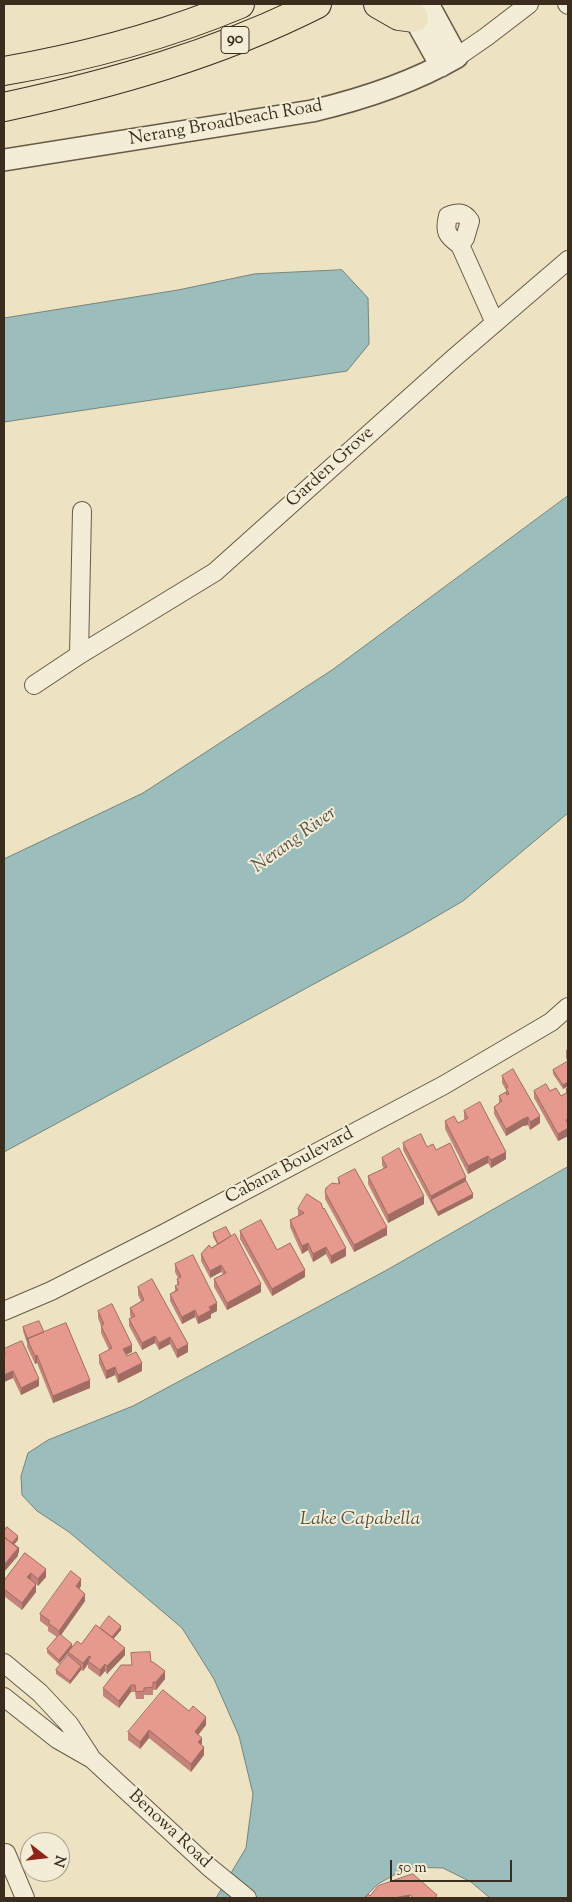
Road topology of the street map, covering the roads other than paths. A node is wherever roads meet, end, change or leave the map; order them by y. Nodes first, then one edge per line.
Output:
1 (240, 4) edge
2 (317, 4) edge
3 (378, 4) edge
4 (529, 4) edge
5 (416, 8) edge
6 (449, 61) junction
7 (4, 71) edge
8 (4, 107) edge
9 (4, 160) edge
10 (460, 245) dead end
11 (568, 260) edge
12 (495, 323) junction
13 (82, 511) dead end
14 (79, 655) junction
15 (34, 685) dead end
16 (568, 1007) edge
17 (4, 1311) edge
18 (4, 1663) edge
19 (5, 1699) edge
20 (92, 1759) junction
21 (6, 1853) dead end
22 (25, 1898) edge
23 (247, 1898) edge

1 - 7 main road, 90
2 - 8 main road, 90
3 - 5 main road
4 - 6 street, Nerang Broadbeach Road
5 - 6 street
6 - 9 street, Nerang Broadbeach Road
10 - 12 street
11 - 12 street, Garden Grove
12 - 14 street, Garden Grove
13 - 14 street
14 - 15 street, Garden Grove
16 - 17 street, Cabana Boulevard
18 - 20 street, Benowa Road
19 - 20 street, Benowa Road
20 - 23 street, Benowa Road
21 - 22 street

